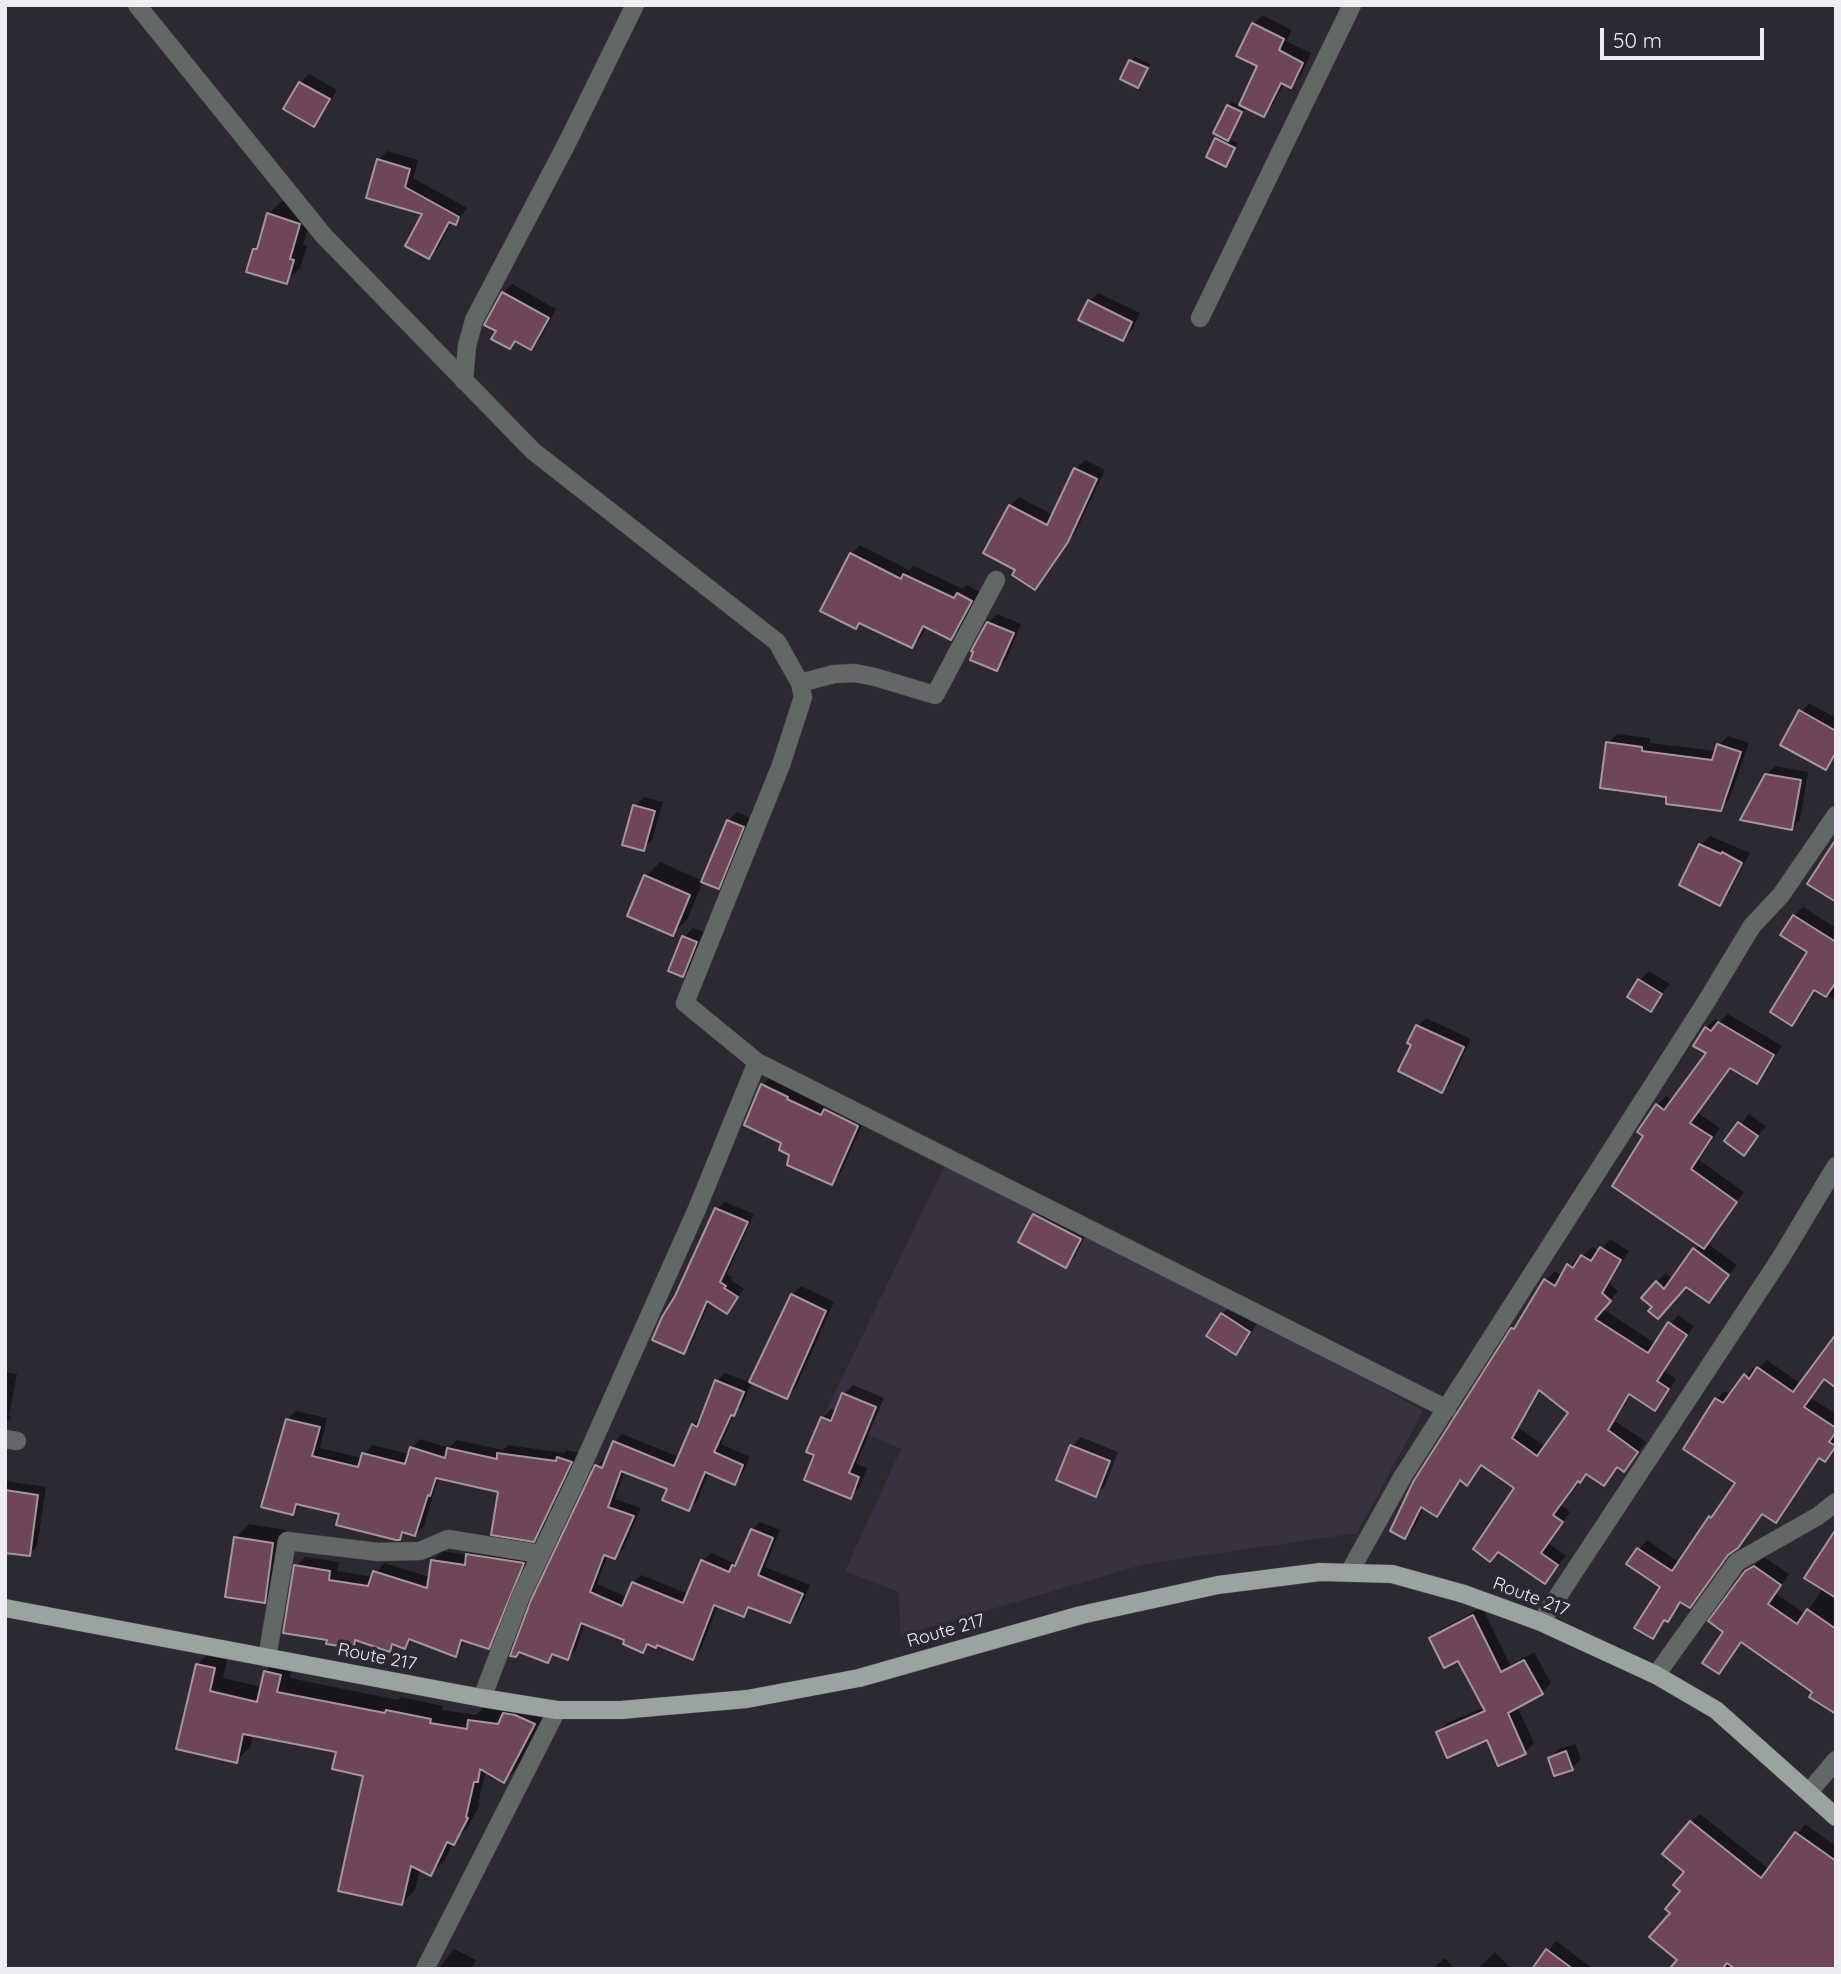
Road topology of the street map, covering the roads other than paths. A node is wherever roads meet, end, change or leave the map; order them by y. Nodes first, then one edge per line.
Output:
1 (137, 5) edge
2 (635, 5) edge
3 (1352, 5) edge
4 (1200, 318) dead end
5 (464, 381) junction
6 (996, 580) dead end
7 (800, 682) junction
8 (1836, 815) edge
9 (757, 1062) junction
10 (1836, 1166) edge
11 (1447, 1409) junction
12 (1836, 1502) edge
13 (540, 1554) junction
14 (1350, 1571) junction
15 (5, 1608) edge
16 (1541, 1622) junction
17 (267, 1658) junction
18 (1657, 1675) junction
19 (482, 1698) junction
20 (557, 1710) junction
21 (1836, 1760) edge
22 (1809, 1792) junction
23 (1836, 1817) edge
24 (425, 1969) edge

1 - 5 street
2 - 5 street
3 - 4 street
5 - 7 street
6 - 7 street
7 - 9 street
8 - 11 street
9 - 11 street
9 - 13 street
10 - 16 street
11 - 14 street
12 - 18 street
13 - 17 street
13 - 19 street
14 - 16 main road, Route 217
14 - 20 main road, Route 217
15 - 17 main road, Route 217
16 - 18 main road, Route 217
17 - 19 main road, Route 217
18 - 22 main road, Route 217
19 - 20 main road, Route 217
20 - 24 street
21 - 22 street
22 - 23 main road, Route 217

